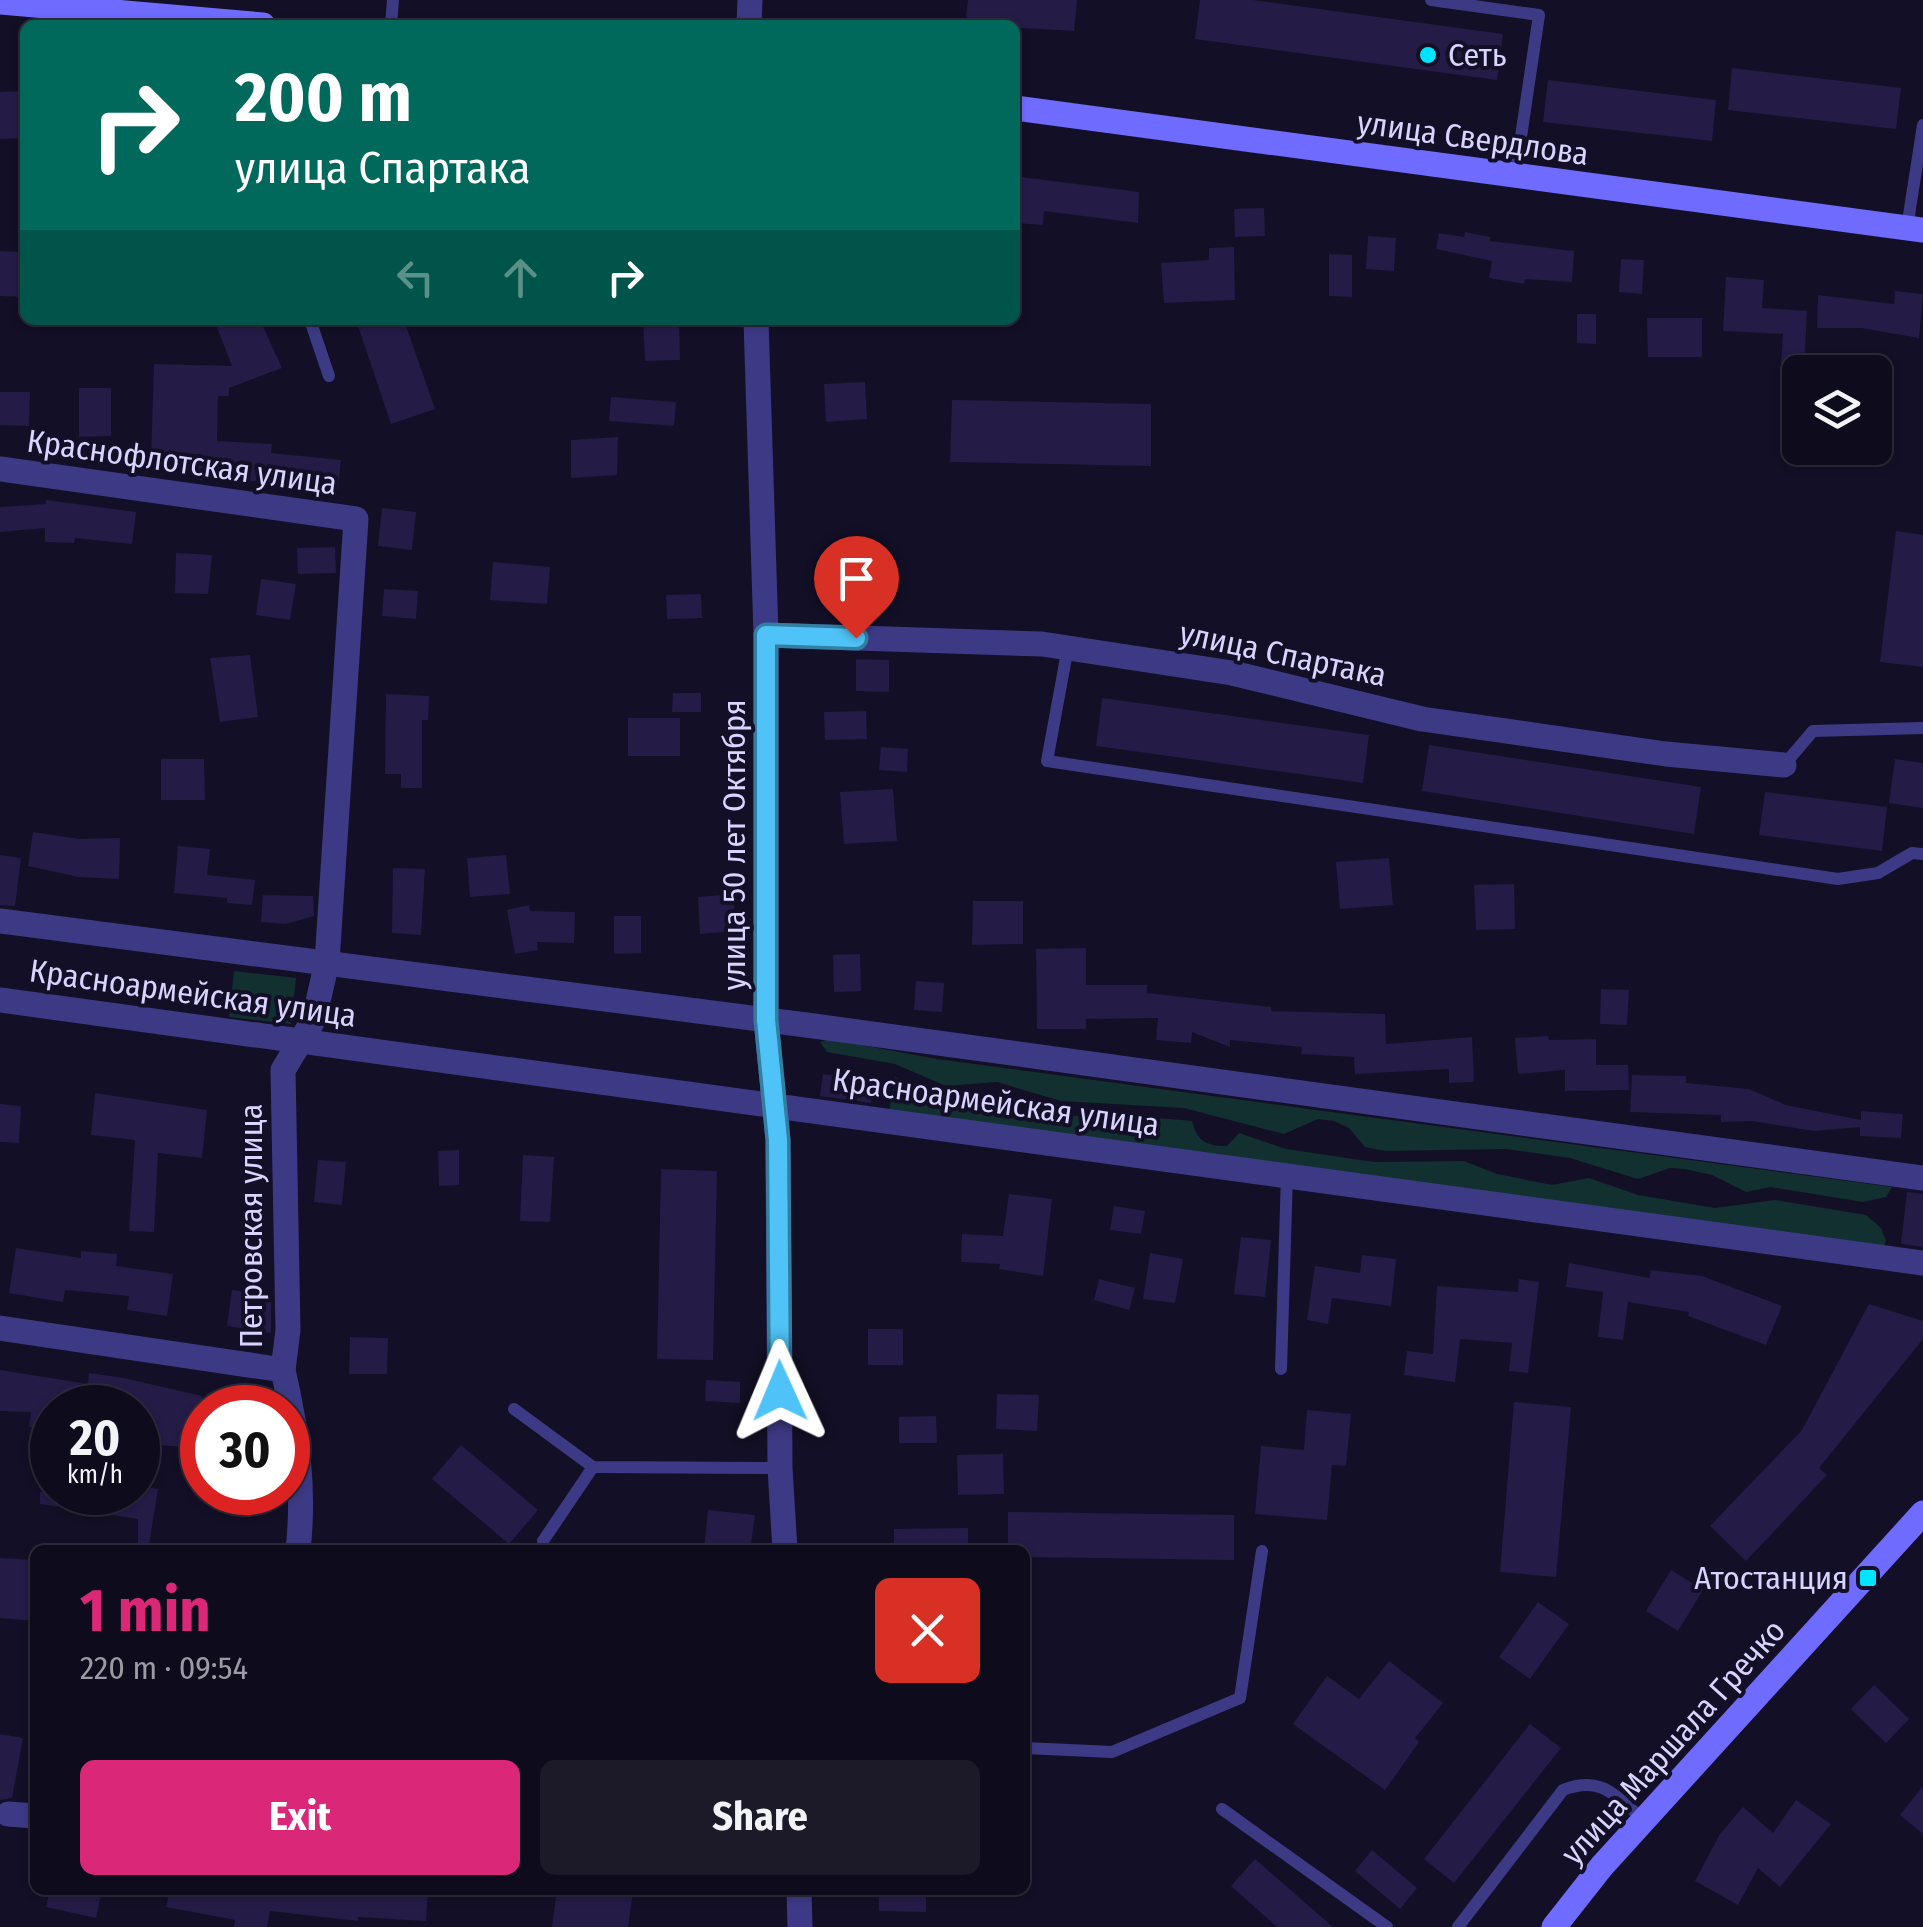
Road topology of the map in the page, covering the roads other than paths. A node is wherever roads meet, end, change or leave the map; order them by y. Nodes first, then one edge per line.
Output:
1 (1431, 0) edge
2 (0, 2) edge
3 (206, 20) edge
4 (1020, 109) edge
5 (1923, 125) edge
6 (1515, 177) junction
7 (1915, 230) edge
8 (312, 325) edge
9 (756, 325) edge
10 (329, 376) dead end
11 (0, 469) edge
12 (356, 519) joint
13 (766, 635) junction
14 (1068, 648) junction
15 (1923, 728) edge
16 (1784, 765) joint
17 (1923, 854) edge
18 (0, 920) edge
19 (327, 962) junction
20 (0, 1000) edge
21 (766, 1020) junction
22 (300, 1040) junction
23 (774, 1106) junction
24 (1287, 1175) junction
25 (1923, 1178) edge
26 (1923, 1263) edge
27 (0, 1328) edge
28 (1281, 1369) dead end
29 (283, 1370) junction
30 (514, 1409) dead end
31 (593, 1466) junction
32 (780, 1468) junction
33 (1923, 1514) edge
34 (543, 1542) dead end
35 (299, 1545) edge
36 (784, 1545) edge
37 (1262, 1551) dead end
38 (1030, 1748) edge
39 (1222, 1809) dead end
40 (8, 1814) dead end
41 (30, 1816) edge
42 (1644, 1820) junction
43 (798, 1895) edge
44 (800, 1927) edge
45 (1387, 1927) edge
46 (1458, 1927) edge
47 (1554, 1927) edge

1 - 6 lane
2 - 3 main road
4 - 6 main road, улица Свердлова
5 - 7 lane
6 - 7 main road, улица Свердлова
8 - 10 lane
9 - 13 street, улица 50 лет Октября
11 - 12 street, Краснофлотская улица
12 - 19 street, Петровская улица
13 - 14 street, улица Спартака
13 - 21 street, улица 50 лет Октября
14 - 16 street, улица Спартака
14 - 17 lane
15 - 16 lane
18 - 19 street, Красноармейская улица
19 - 21 street, Красноармейская улица
19 - 22 street, Петровская улица
20 - 22 street, Красноармейская улица
21 - 23 street, улица 50 лет Октября
21 - 25 street, Красноармейская улица
22 - 23 street, Красноармейская улица
22 - 29 street, Петровская улица
23 - 24 street, Красноармейская улица
23 - 32 street, улица 50 лет Октября
24 - 26 street, Красноармейская улица
24 - 28 lane
27 - 29 street, Петровская улица
29 - 35 street
30 - 31 lane
31 - 32 lane
31 - 34 lane
32 - 36 street, улица 50 лет Октября
33 - 42 main road, улица Маршала Гречко
37 - 38 lane
39 - 45 lane
40 - 41 street
42 - 46 lane
42 - 47 main road, улица Маршала Гречко
43 - 44 street

